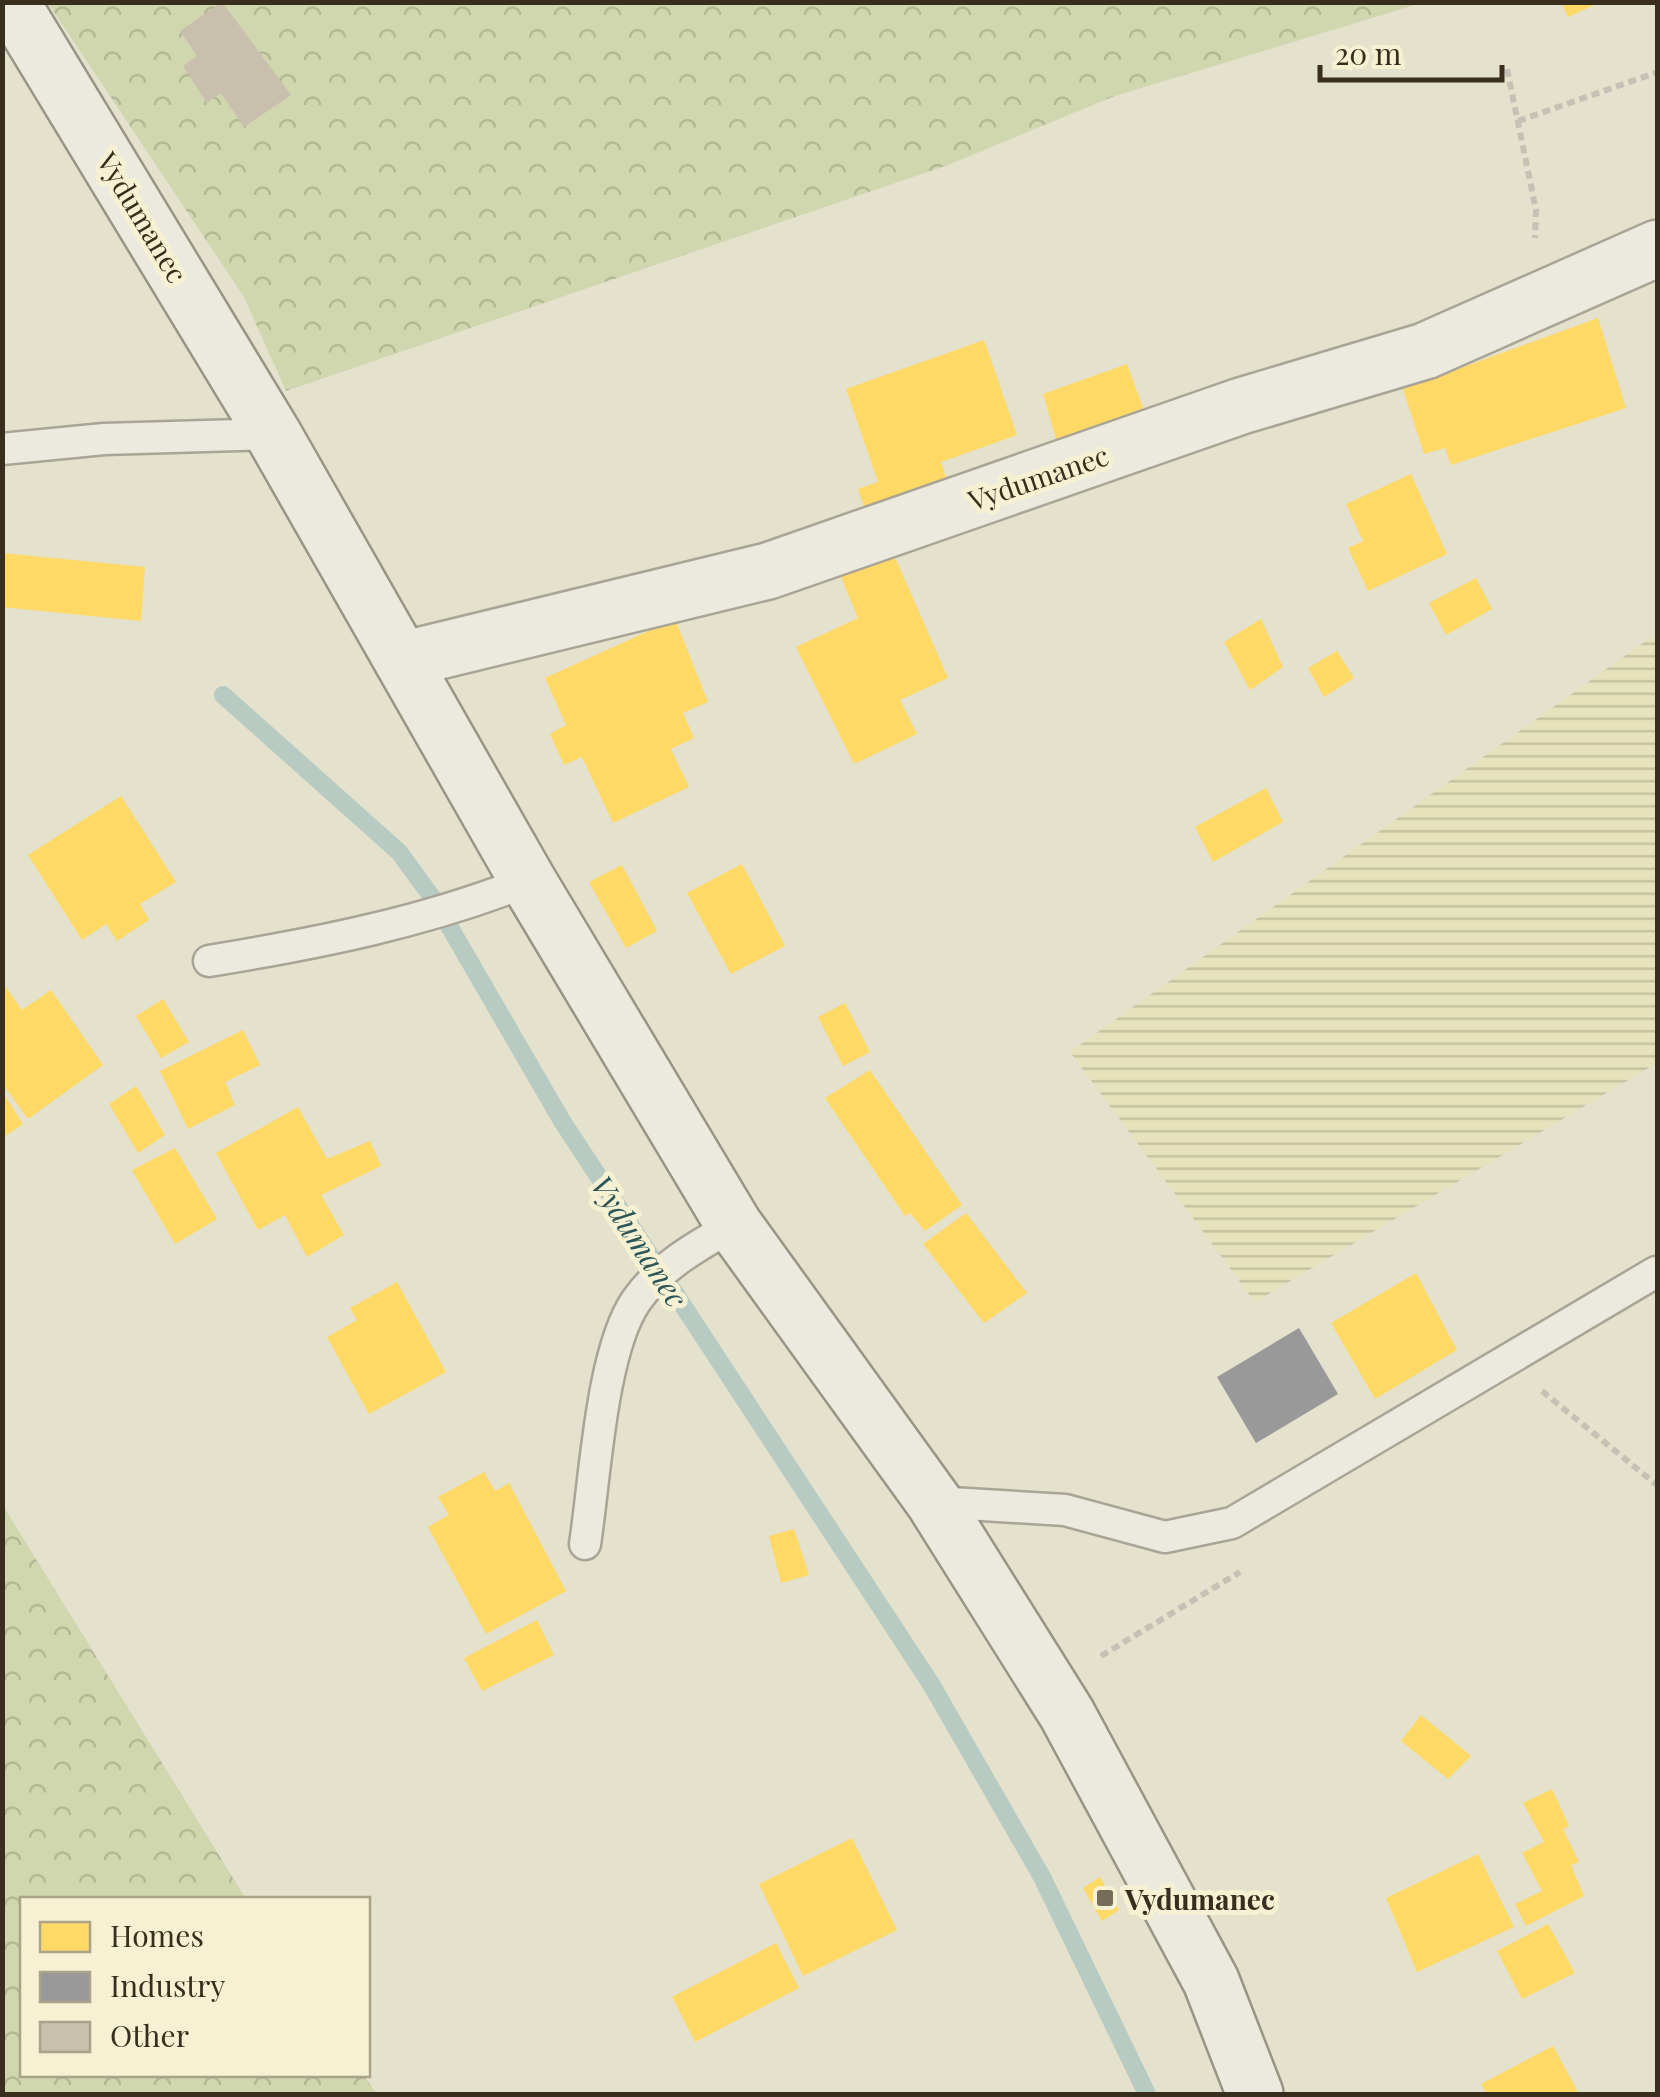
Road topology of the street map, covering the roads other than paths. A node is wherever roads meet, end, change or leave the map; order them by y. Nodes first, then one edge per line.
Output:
1 (11, 2) edge
2 (1658, 248) edge
3 (273, 434) junction
4 (2, 449) edge
5 (402, 660) junction
6 (528, 881) junction
7 (209, 960) dead end
8 (734, 1225) junction
9 (1656, 1272) edge
10 (934, 1502) junction
11 (585, 1544) dead end
12 (1254, 2094) edge

1 - 3 main road, Vydumanec
2 - 5 main road, Vydumanec
3 - 4 lane
3 - 5 main road, Vydumanec
5 - 6 main road, Vydumanec
6 - 7 lane
6 - 8 main road, Vydumanec
8 - 10 main road, Vydumanec
8 - 11 lane
9 - 10 lane
10 - 12 main road, Vydumanec

